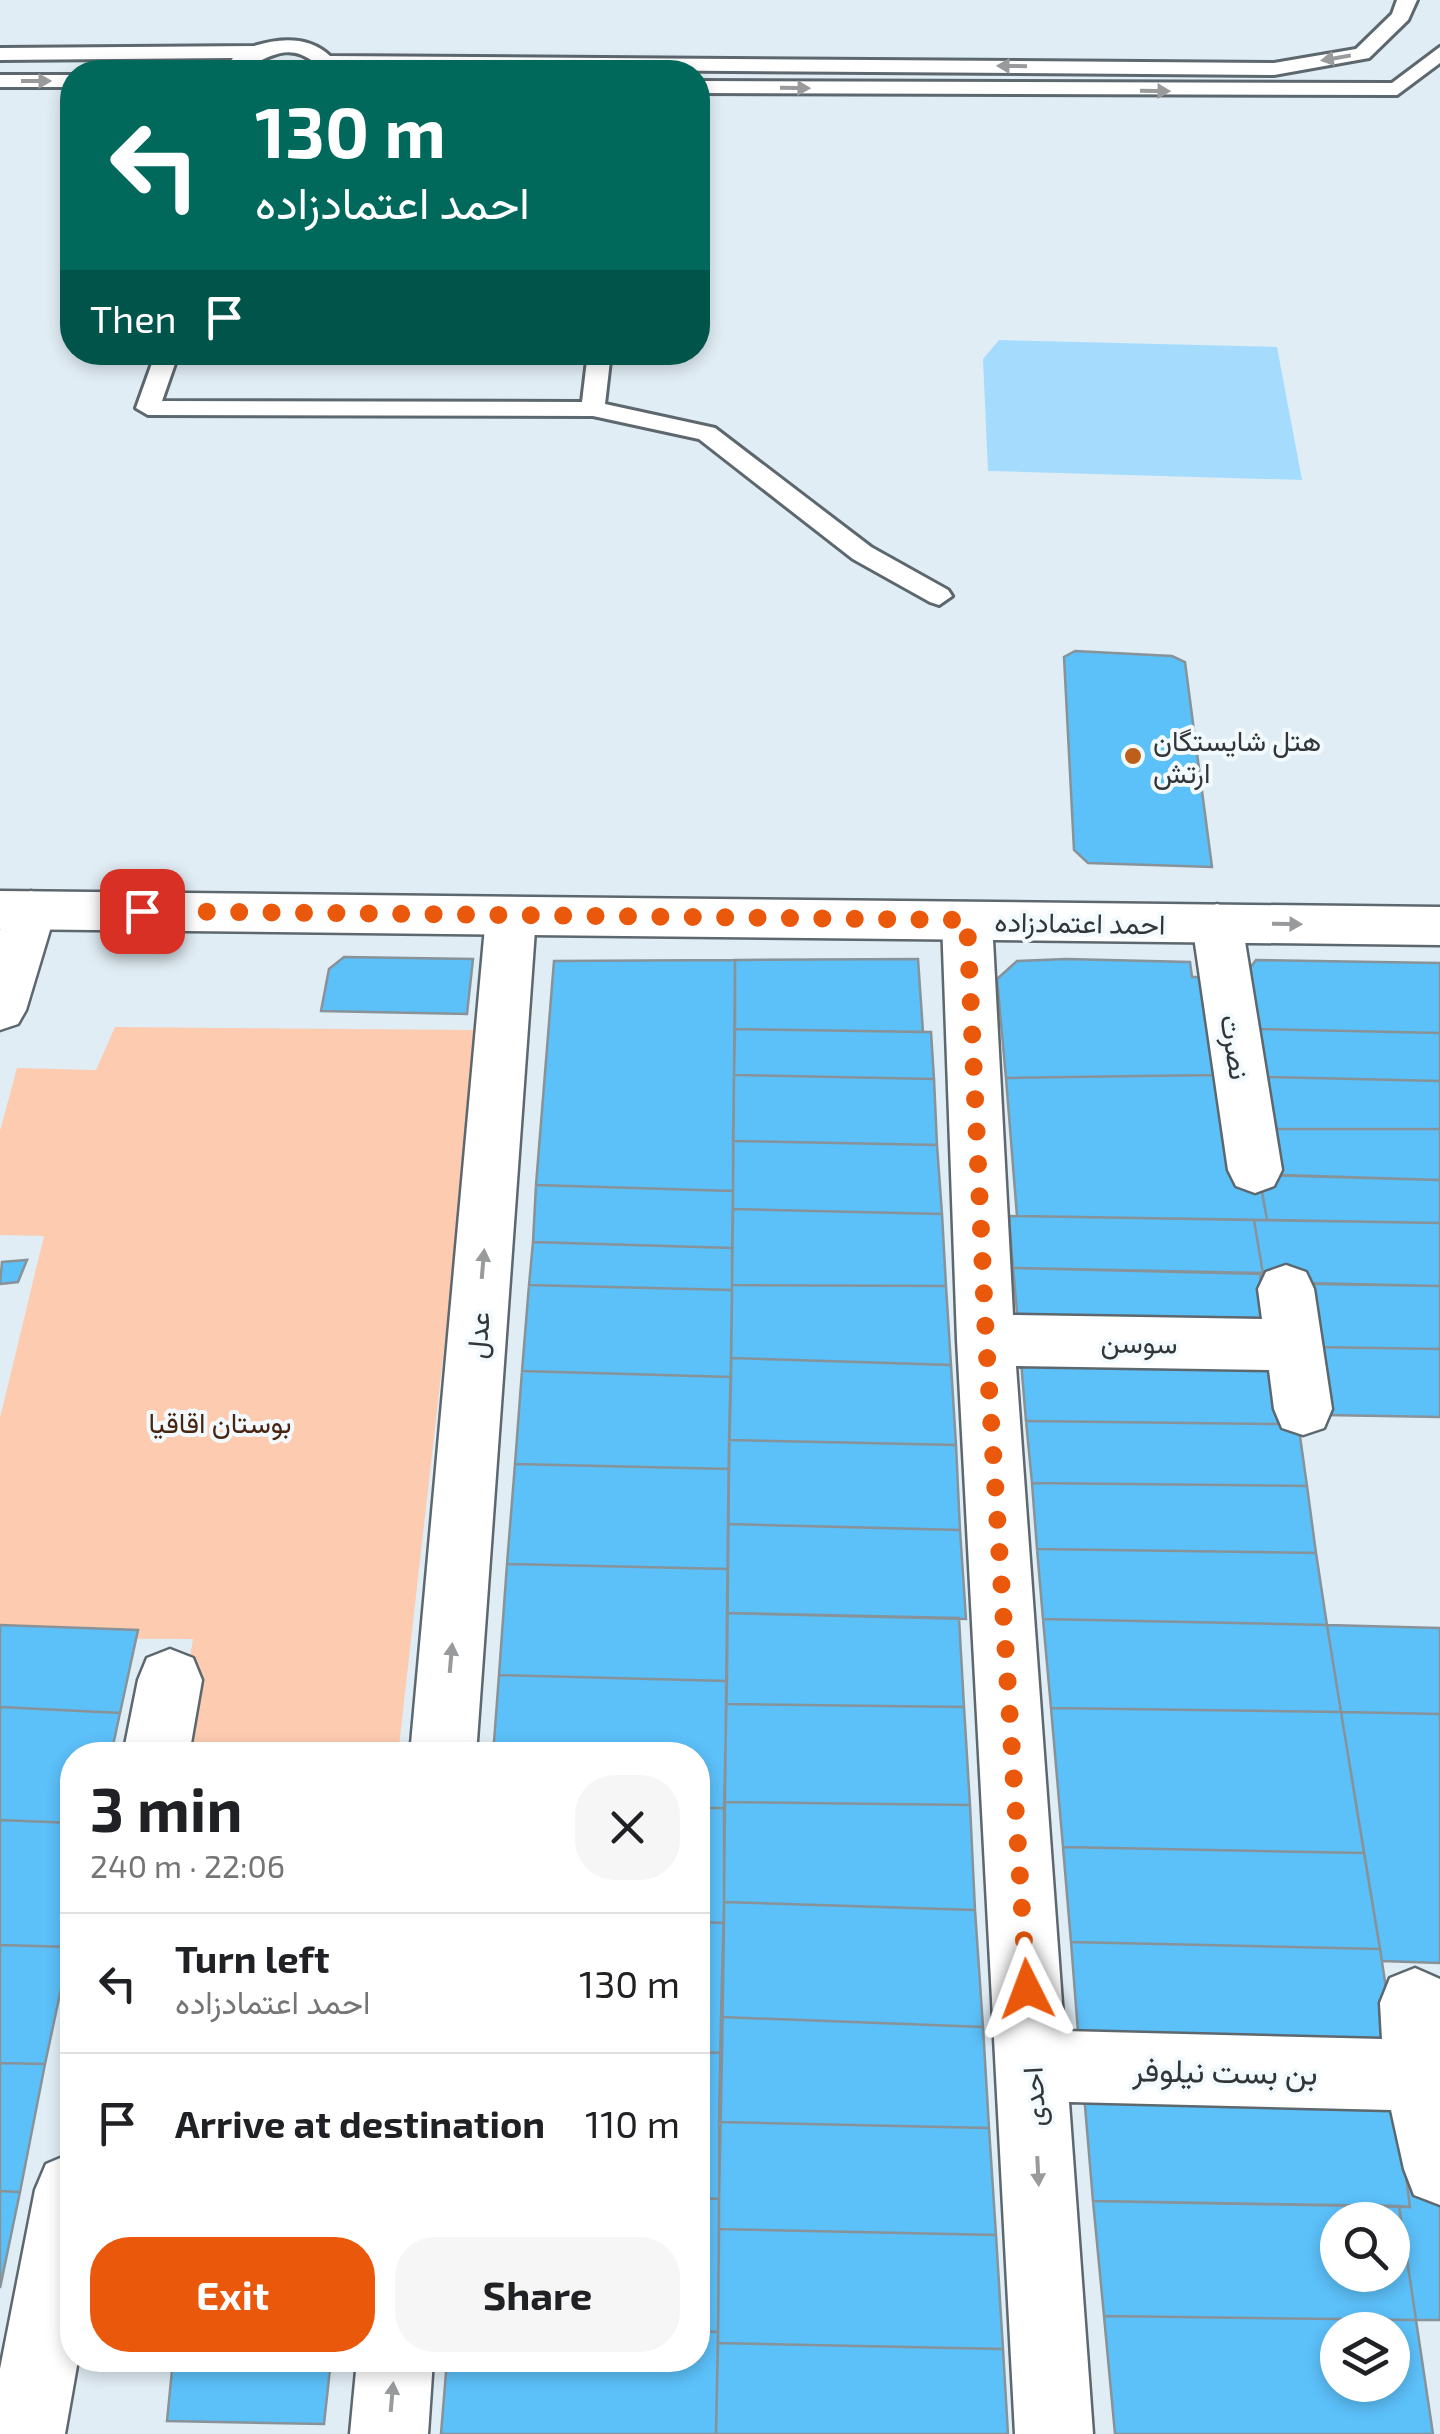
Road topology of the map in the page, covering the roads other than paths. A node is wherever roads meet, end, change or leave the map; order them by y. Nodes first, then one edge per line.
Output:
1 (1407, 0) edge
2 (1378, 38) junction
3 (254, 52) junction
4 (0, 54) edge
5 (1439, 55) edge
6 (242, 60) edge
7 (318, 60) edge
8 (710, 67) edge
9 (60, 81) edge
10 (0, 82) edge
11 (710, 87) edge
12 (163, 365) edge
13 (598, 365) edge
14 (593, 409) junction
15 (939, 596) dead end
16 (15, 910) edge
17 (511, 916) junction
18 (967, 920) junction
19 (1217, 923) junction
20 (1440, 926) edge
21 (0, 1010) edge
22 (1256, 1170) dead end
23 (1286, 1289) dead end
24 (986, 1340) junction
25 (1293, 1345) junction
26 (1302, 1409) dead end
27 (170, 1680) dead end
28 (158, 1742) edge
29 (444, 1742) edge
30 (1415, 2002) dead end
31 (1032, 2066) junction
32 (1419, 2075) junction
33 (1440, 2169) edge
34 (60, 2254) edge
35 (394, 2372) edge
36 (26, 2434) edge
37 (389, 2434) edge
38 (1054, 2434) edge

1 - 2 lane
2 - 5 lane
2 -> 8 lane
3 - 4 lane
3 - 6 lane
3 - 7 lane
11 -> 5 lane
10 -> 9 lane
12 - 14 lane
13 - 14 lane
14 - 15 lane
16 - 17 street, احمد اعتمادزاده
16 - 21 street
17 - 18 street, احمد اعتمادزاده
29 -> 17 street, عدل
18 - 19 street, احمد اعتمادزاده
18 - 24 street, احدی
19 -> 20 street, احمد اعتمادزاده
19 - 22 street, نصرت
23 - 25 street
24 - 25 street, سوسن
24 - 31 street, احدی
25 - 26 street
27 - 28 street
30 - 32 street
31 - 32 street, بن بست نیلوفر
31 -> 38 street, احدی
32 - 33 street
34 - 36 street
37 -> 35 street

